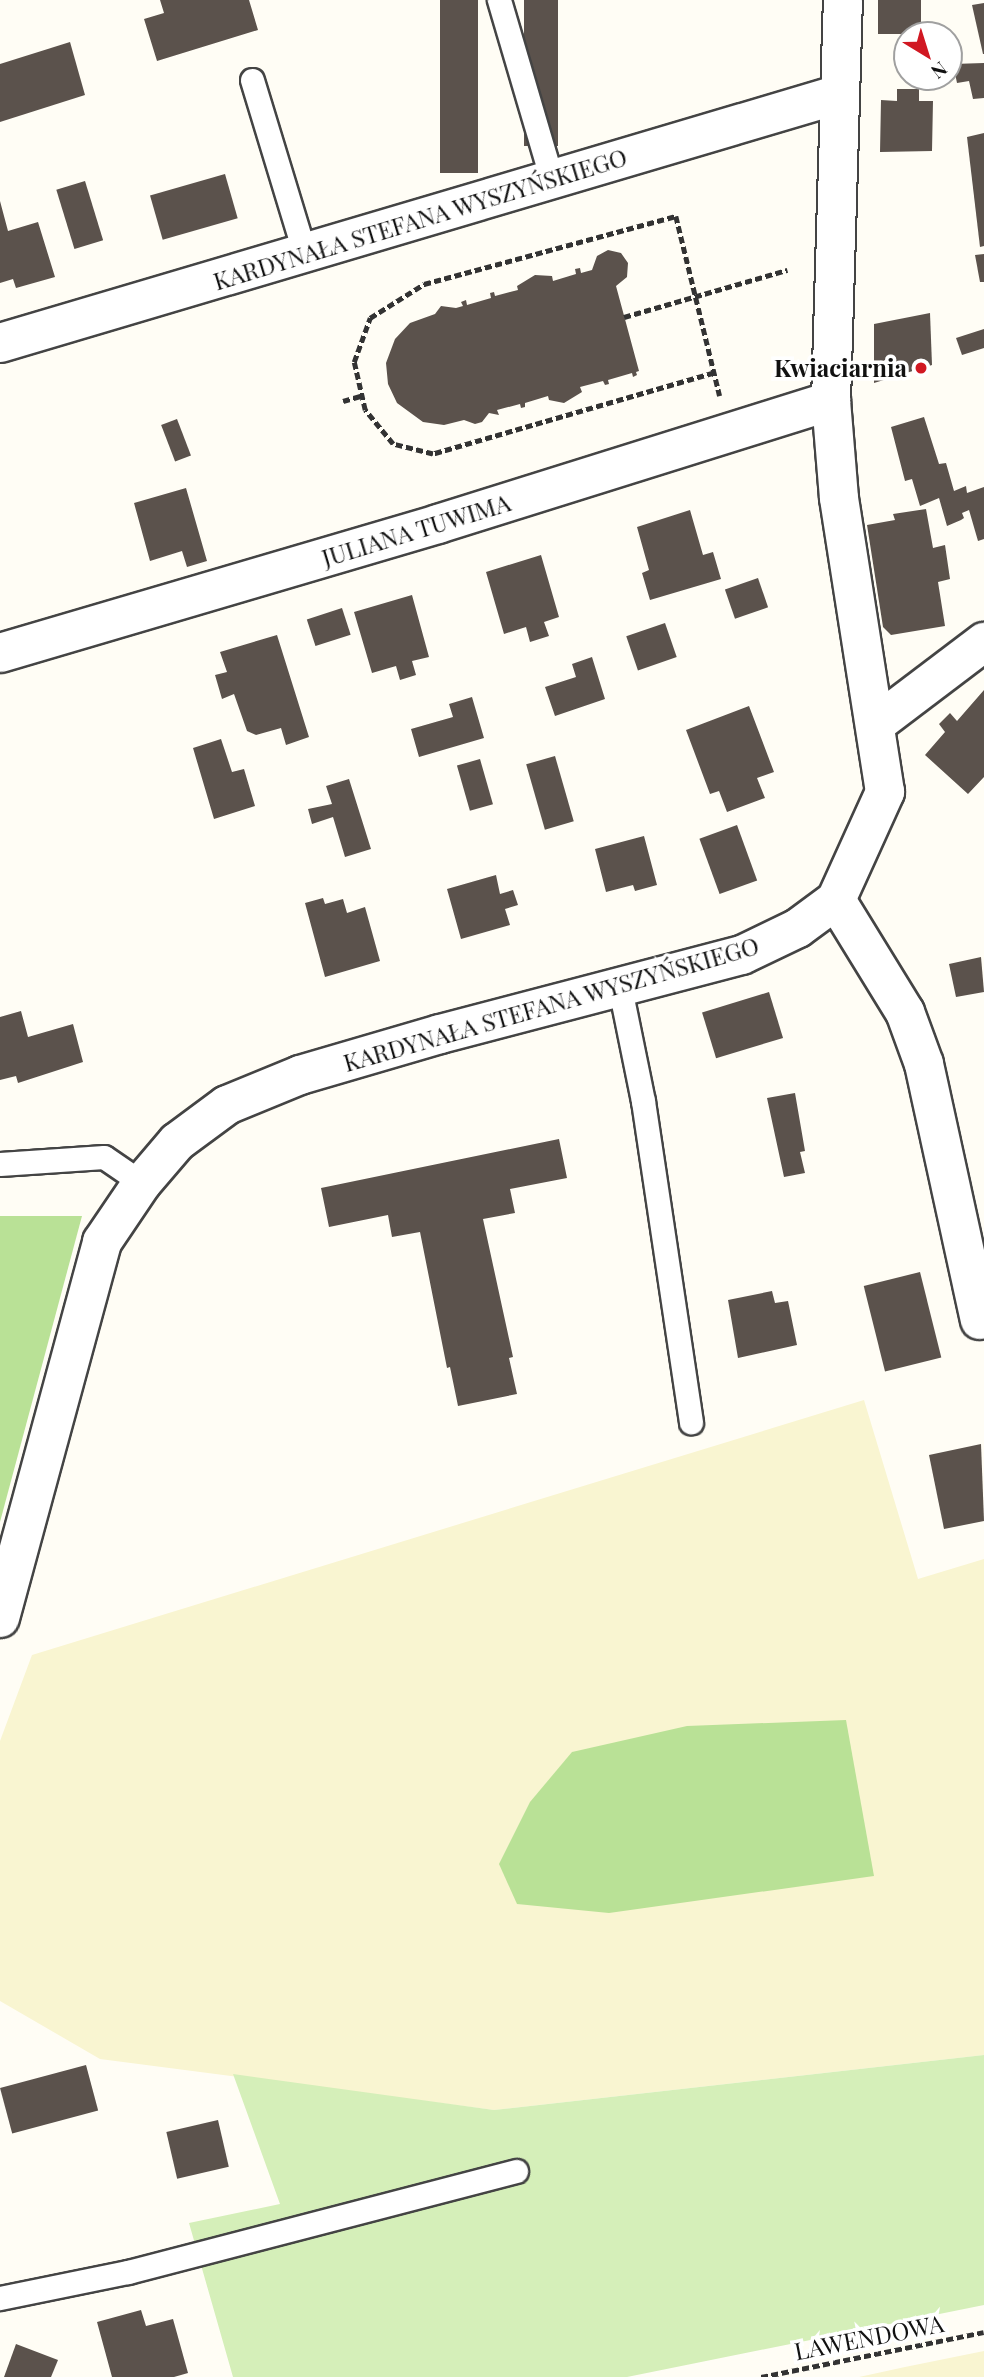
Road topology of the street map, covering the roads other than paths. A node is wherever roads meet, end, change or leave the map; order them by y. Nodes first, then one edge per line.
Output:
1 (499, 0) edge
2 (843, 0) edge
3 (253, 80) dead end
4 (840, 94) junction
5 (551, 180) junction
6 (305, 254) junction
7 (0, 343) edge
8 (831, 401) junction
9 (984, 642) edge
10 (0, 653) edge
11 (876, 724) junction
12 (836, 900) junction
13 (620, 988) junction
14 (0, 1164) edge
15 (142, 1183) junction
16 (980, 1320) dead end
17 (691, 1422) dead end
18 (0, 1618) edge
19 (516, 2171) dead end
20 (0, 2298) edge

1 - 5 lane
2 - 4 street, KARDYNAŁA STEFANA WYSZYŃSKIEGO
3 - 6 lane
4 - 5 street, KARDYNAŁA STEFANA WYSZYŃSKIEGO
4 - 8 street, KARDYNAŁA STEFANA WYSZYŃSKIEGO
5 - 6 street, KARDYNAŁA STEFANA WYSZYŃSKIEGO
6 - 7 street, KARDYNAŁA STEFANA WYSZYŃSKIEGO
8 - 10 street, JULIANA TUWIMA
8 - 11 street, KARDYNAŁA STEFANA WYSZYŃSKIEGO
9 - 11 street
11 - 12 street, KARDYNAŁA STEFANA WYSZYŃSKIEGO
12 - 13 street, KARDYNAŁA STEFANA WYSZYŃSKIEGO
12 - 16 street
13 - 15 street, KARDYNAŁA STEFANA WYSZYŃSKIEGO
13 - 17 lane
14 - 15 lane
15 - 18 street, KARDYNAŁA STEFANA WYSZYŃSKIEGO
19 - 20 lane

